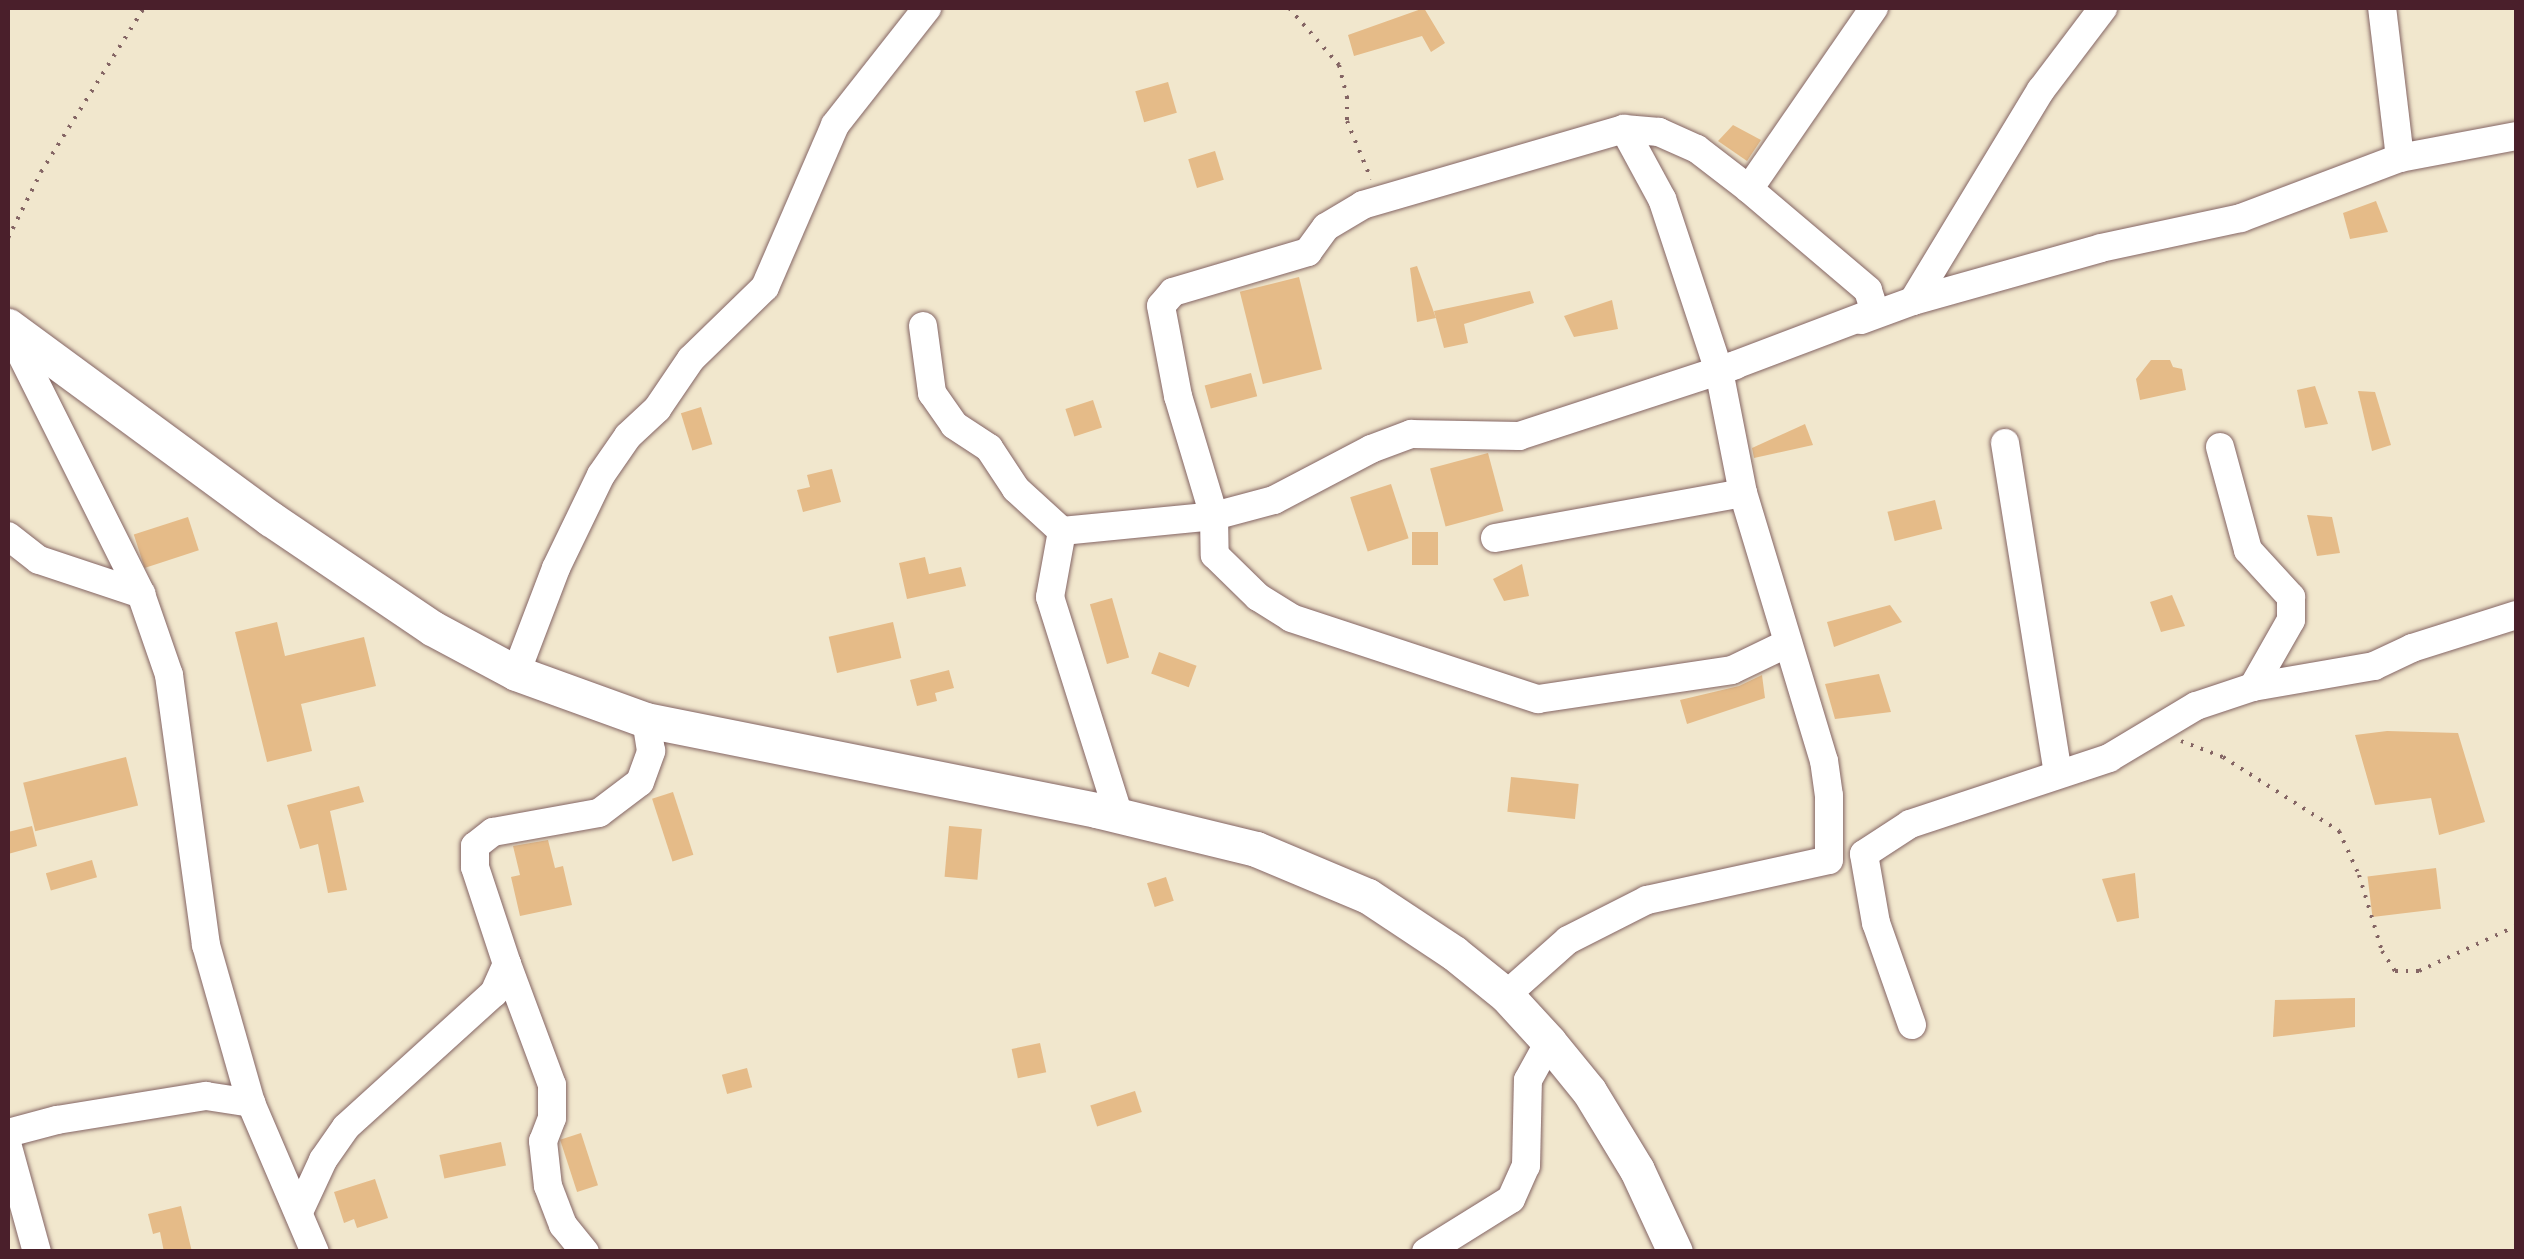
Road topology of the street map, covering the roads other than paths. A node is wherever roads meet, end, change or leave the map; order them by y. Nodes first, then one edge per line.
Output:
1 (927, 8) edge
2 (1874, 8) edge
3 (2103, 8) edge
4 (2382, 8) edge
5 (1624, 130) junction
6 (2516, 136) edge
7 (2400, 158) junction
8 (1749, 189) junction
9 (1913, 301) junction
10 (923, 326) dead end
11 (8, 327) edge
12 (1719, 371) junction
13 (2004, 443) dead end
14 (2220, 447) dead end
15 (1743, 493) junction
16 (1214, 516) junction
17 (1062, 532) junction
18 (8, 536) edge
19 (1495, 538) dead end
20 (141, 594) junction
21 (2516, 615) edge
22 (1788, 642) junction
23 (516, 673) junction
24 (2253, 687) junction
25 (646, 720) junction
26 (2058, 773) junction
27 (1119, 816) junction
28 (1864, 854) junction
29 (1829, 860) junction
30 (507, 964) junction
31 (1506, 994) junction
32 (1912, 1025) dead end
33 (1549, 1042) junction
34 (251, 1103) junction
35 (8, 1133) edge
36 (8, 1147) edge
37 (299, 1212) junction
38 (38, 1252) edge
39 (316, 1252) edge
40 (585, 1252) edge
41 (1426, 1252) edge
42 (1675, 1252) edge

1 - 23 street
2 - 8 street
3 - 9 street
4 - 7 street
5 - 8 street
5 - 12 street
5 - 16 street
6 - 7 street
7 - 9 street
8 - 12 street
9 - 12 street
10 - 17 street
11 - 20 street
11 - 23 main road
12 - 15 street
12 - 16 street
13 - 26 street
14 - 24 street
15 - 19 street
15 - 22 street
16 - 17 street
16 - 22 street
17 - 27 street
18 - 20 street
20 - 34 street
21 - 24 street
22 - 29 street
23 - 25 main road
24 - 26 street
25 - 27 main road
25 - 30 street
26 - 28 street
27 - 31 main road
28 - 29 street
28 - 32 street
29 - 31 street
30 - 37 street
30 - 40 street
31 - 33 main road
33 - 41 street
33 - 42 main road
34 - 35 street
34 - 37 street
36 - 38 street
37 - 39 street

